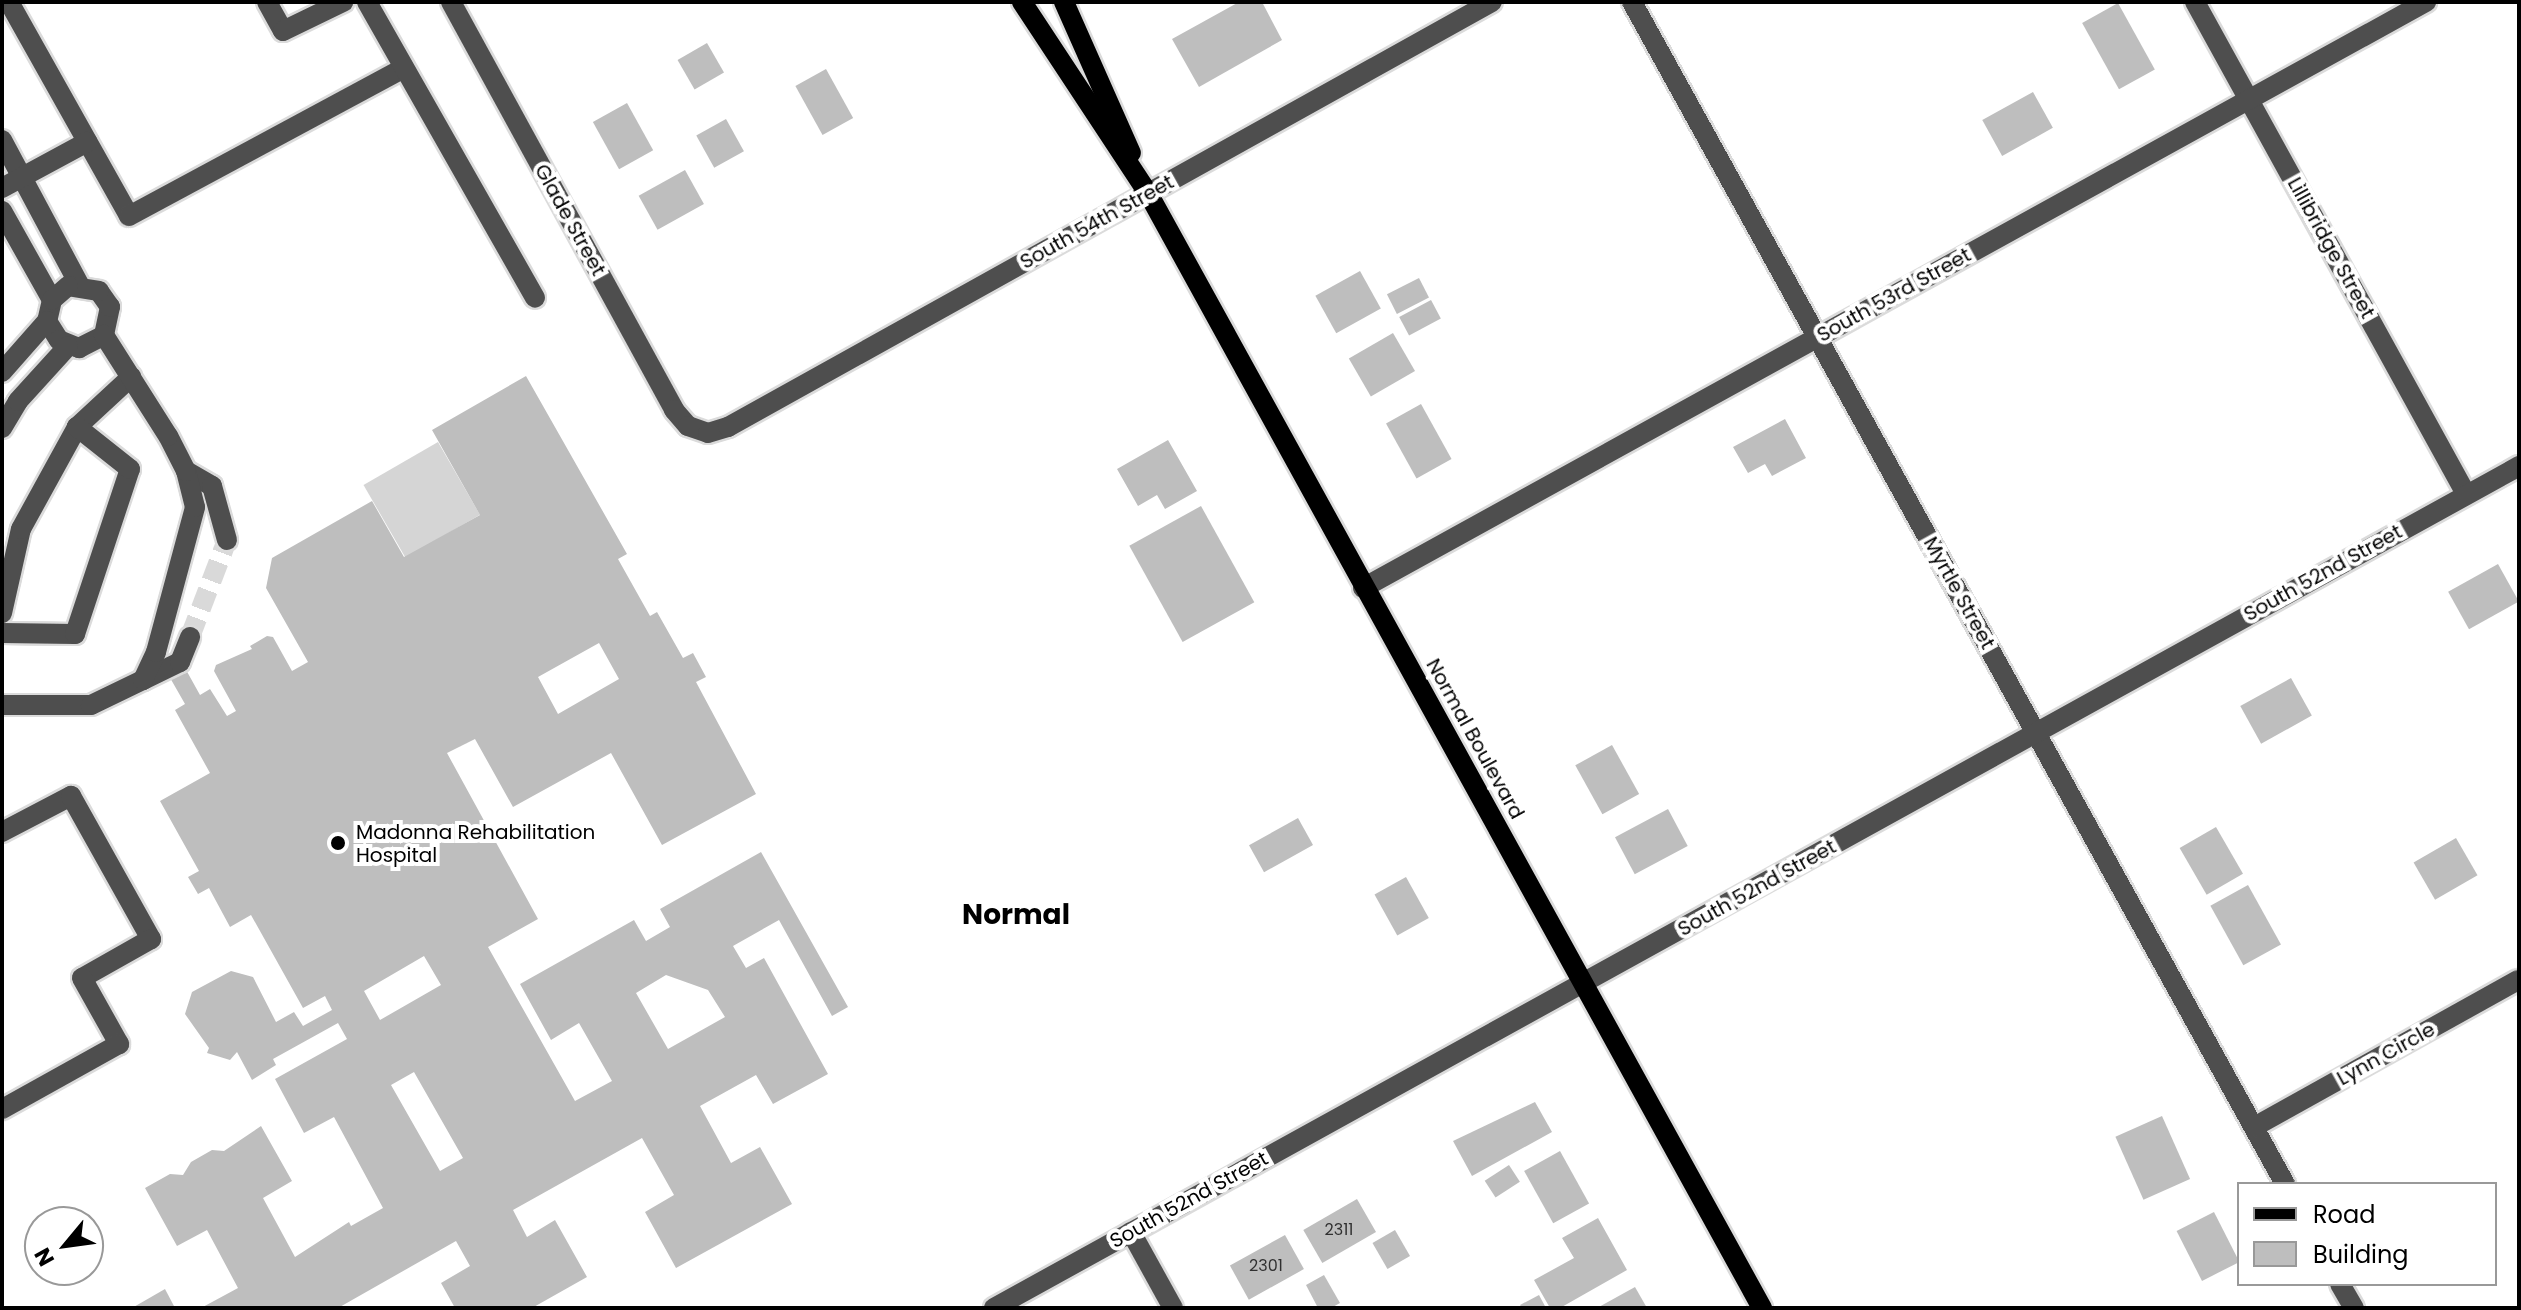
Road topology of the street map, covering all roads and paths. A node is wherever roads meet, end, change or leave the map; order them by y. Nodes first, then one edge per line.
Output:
1 (9, 2) edge
2 (267, 2) edge
3 (343, 2) edge
4 (367, 2) edge
5 (451, 2) edge
6 (1022, 2) edge
7 (1064, 2) edge
8 (1492, 2) edge
9 (1632, 2) edge
10 (2195, 2) edge
11 (2426, 2) edge
12 (404, 68) junction
13 (2249, 100) junction
14 (2, 140) edge
15 (87, 142) junction
16 (22, 176) junction
17 (2, 188) edge
18 (1148, 193) junction
19 (2, 211) edge
20 (79, 284) junction
21 (535, 298) dead end
22 (52, 300) junction
23 (47, 321) junction
24 (104, 335) junction
25 (1818, 337) junction
26 (68, 346) junction
27 (2, 372) edge
28 (131, 377) junction
29 (77, 427) junction
30 (2, 428) edge
31 (698, 431) joint
32 (2519, 466) edge
33 (186, 471) junction
34 (2466, 494) junction
35 (227, 540) tunnel mouth
36 (1363, 588) junction
37 (2, 613) edge
38 (2, 633) edge
39 (190, 637) tunnel mouth
40 (143, 680) junction
41 (5, 697) edge
42 (2036, 732) junction
43 (2, 832) edge
44 (2518, 980) edge
45 (1584, 985) junction
46 (2, 1109) edge
47 (2254, 1127) junction
48 (2284, 1182) edge
49 (1131, 1232) junction
50 (2341, 1286) edge
51 (994, 1308) edge
52 (1173, 1308) edge
53 (1762, 1308) edge
54 (2354, 1308) edge

1 - 15 street
2 - 3 street
4 - 12 street
5 - 31 street, Glade Street
6 - 18 main road, Normal Boulevard
7 - 18 main road, Normal Boulevard
8 - 18 street, South 54th Street
9 - 25 street, Myrtle Street
10 - 13 street, Lillibridge Street
11 - 13 street, South 53rd Street
12 - 15 street
12 - 21 street
13 - 25 street, South 53rd Street
13 - 34 street, Lillibridge Street
14 - 16 street
15 - 16 street
16 - 17 street
16 - 20 street
18 - 31 street, South 54th Street
18 - 36 main road, Normal Boulevard
19 - 22 street
20 - 22 street
20 - 24 street
22 - 23 street
23 - 26 street
23 - 27 street
24 - 26 street
24 - 28 street
25 - 36 street, South 53rd Street
25 - 42 street, Myrtle Street
26 - 30 street
28 - 29 street
28 - 33 street
29 - 37 street
29 - 38 street
32 - 34 street, South 52nd Street
33 - 35 street
33 - 40 street
34 - 42 street, South 52nd Street
36 - 45 main road, Normal Boulevard
39 - 40 street
40 - 41 street
42 - 45 street, South 52nd Street
42 - 47 street, Myrtle Street
43 - 46 street
44 - 47 street, Lynn Circle
45 - 49 street, South 52nd Street
45 - 53 main road, Normal Boulevard
47 - 48 street, Myrtle Street
49 - 51 street, South 52nd Street
49 - 52 street
50 - 54 street

